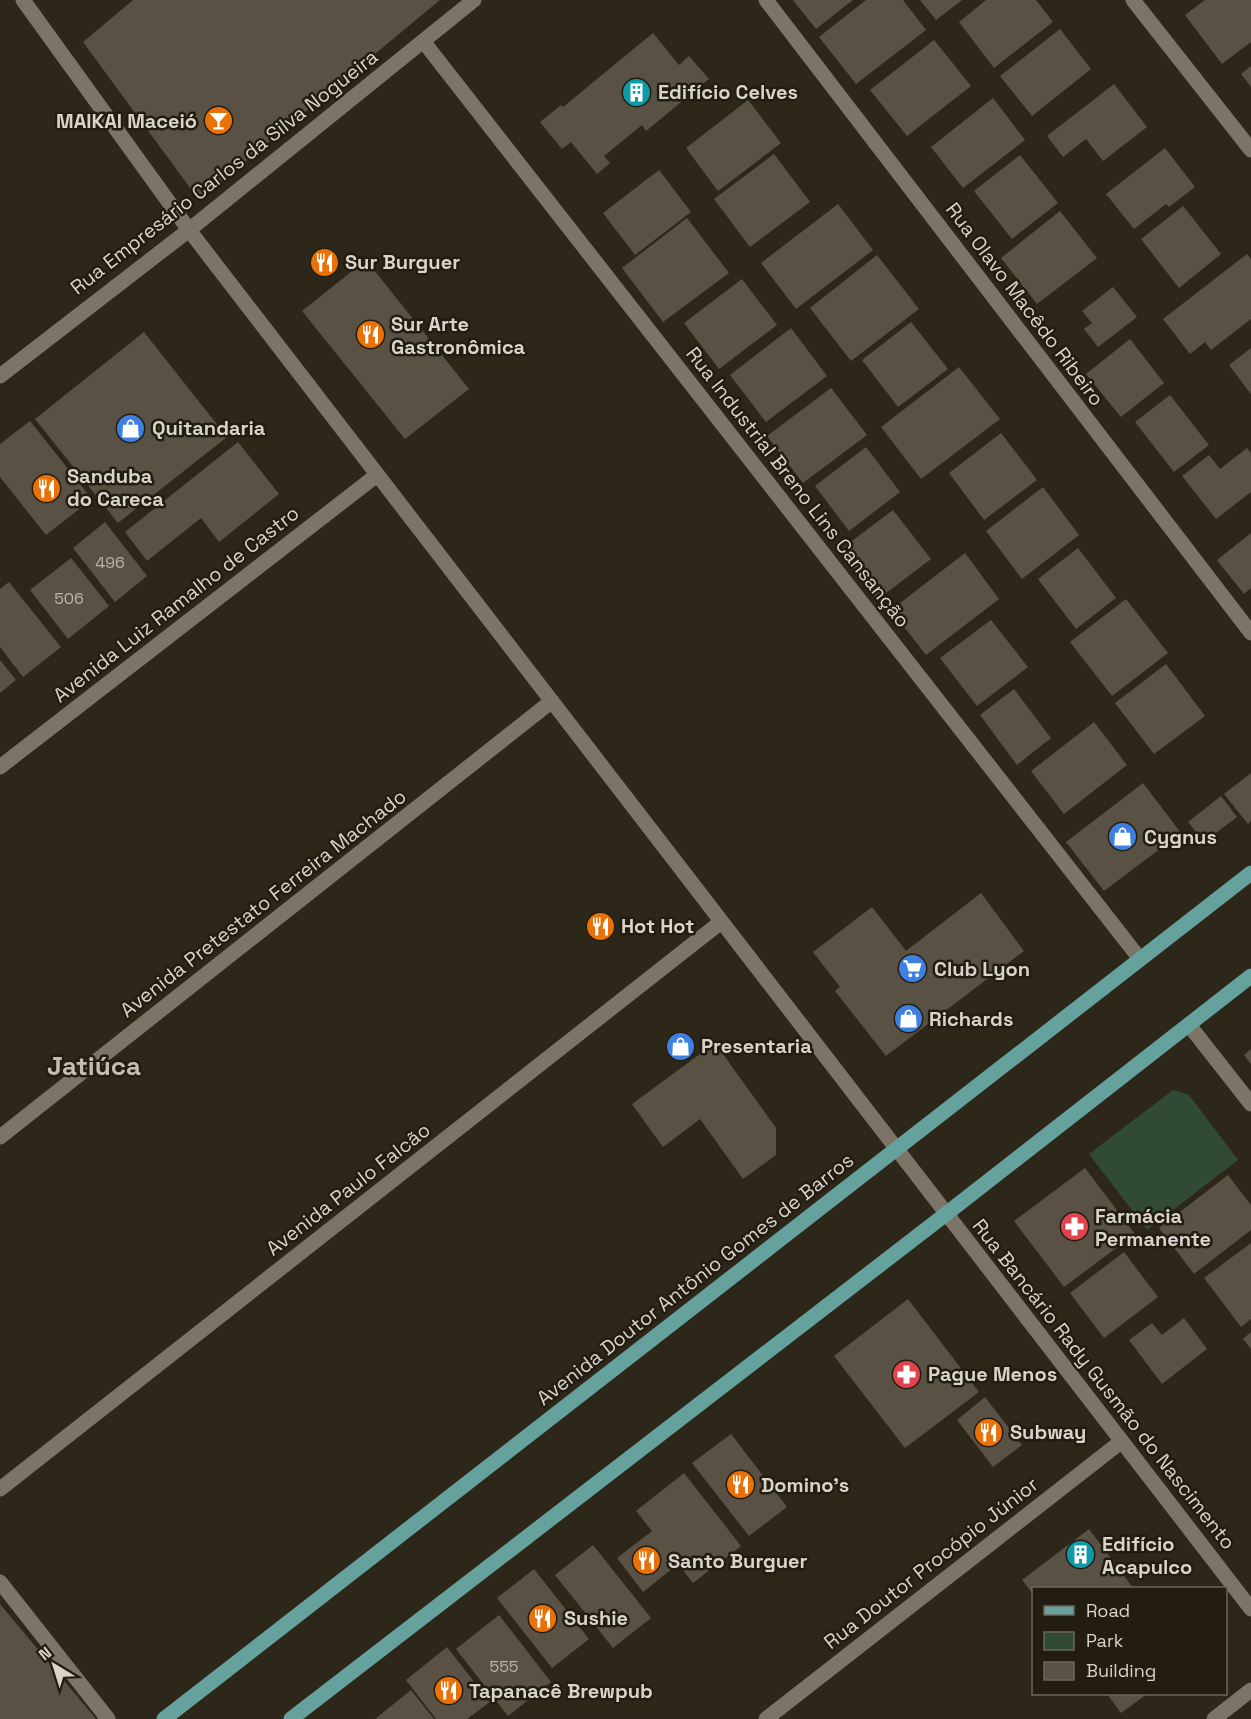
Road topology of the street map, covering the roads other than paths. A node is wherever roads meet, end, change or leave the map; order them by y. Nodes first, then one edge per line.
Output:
1 (23, 0) edge
2 (474, 0) edge
3 (766, 0) edge
4 (1133, 0) edge
5 (423, 41) junction
6 (1251, 150) edge
7 (189, 230) junction
8 (0, 376) edge
9 (377, 475) junction
10 (1251, 633) edge
11 (552, 701) junction
12 (0, 767) edge
13 (1251, 873) edge
14 (721, 922) junction
15 (1140, 959) junction
16 (1251, 976) edge
17 (1188, 1025) junction
18 (1251, 1104) edge
19 (0, 1137) edge
20 (896, 1149) junction
21 (946, 1214) junction
22 (1122, 1441) junction
23 (0, 1489) edge
24 (0, 1582) edge
25 (1251, 1609) edge
26 (1251, 1690) edge
27 (108, 1719) edge
28 (164, 1719) edge
29 (291, 1719) edge
30 (766, 1719) edge
31 (1214, 1719) edge

1 - 7 street, Rua Bancário Rady Gusmão do Nascimento
2 - 5 street, Rua Empresário Carlos da Silva Nogueira
3 - 10 street, Rua Olavo Macêdo Ribeiro
4 - 6 street
5 - 7 street, Rua Empresário Carlos da Silva Nogueira
5 - 15 street, Rua Industrial Breno Lins Cansanção
7 - 8 street, Rua Empresário Carlos da Silva Nogueira
7 - 9 street, Rua Bancário Rady Gusmão do Nascimento
9 - 11 street, Rua Bancário Rady Gusmão do Nascimento
9 - 12 street, Avenida Luiz Ramalho de Castro
11 - 14 street, Rua Bancário Rady Gusmão do Nascimento
11 - 19 street, Avenida Pretestato Ferreira Machado
13 - 15 main road, Avenida Doutor Antônio Gomes de Barros
14 - 20 street, Rua Bancário Rady Gusmão do Nascimento
14 - 23 street, Avenida Paulo Falcão
15 - 20 main road, Avenida Doutor Antônio Gomes de Barros
16 - 17 main road
17 - 18 street
17 - 21 main road
20 - 21 street, Rua Bancário Rady Gusmão do Nascimento
20 - 28 main road, Avenida Doutor Antônio Gomes de Barros
21 - 22 street, Rua Bancário Rady Gusmão do Nascimento
21 - 29 main road
22 - 25 street, Rua Bancário Rady Gusmão do Nascimento
22 - 30 street, Rua Doutor Procópio Júnior
24 - 27 street
26 - 31 street

